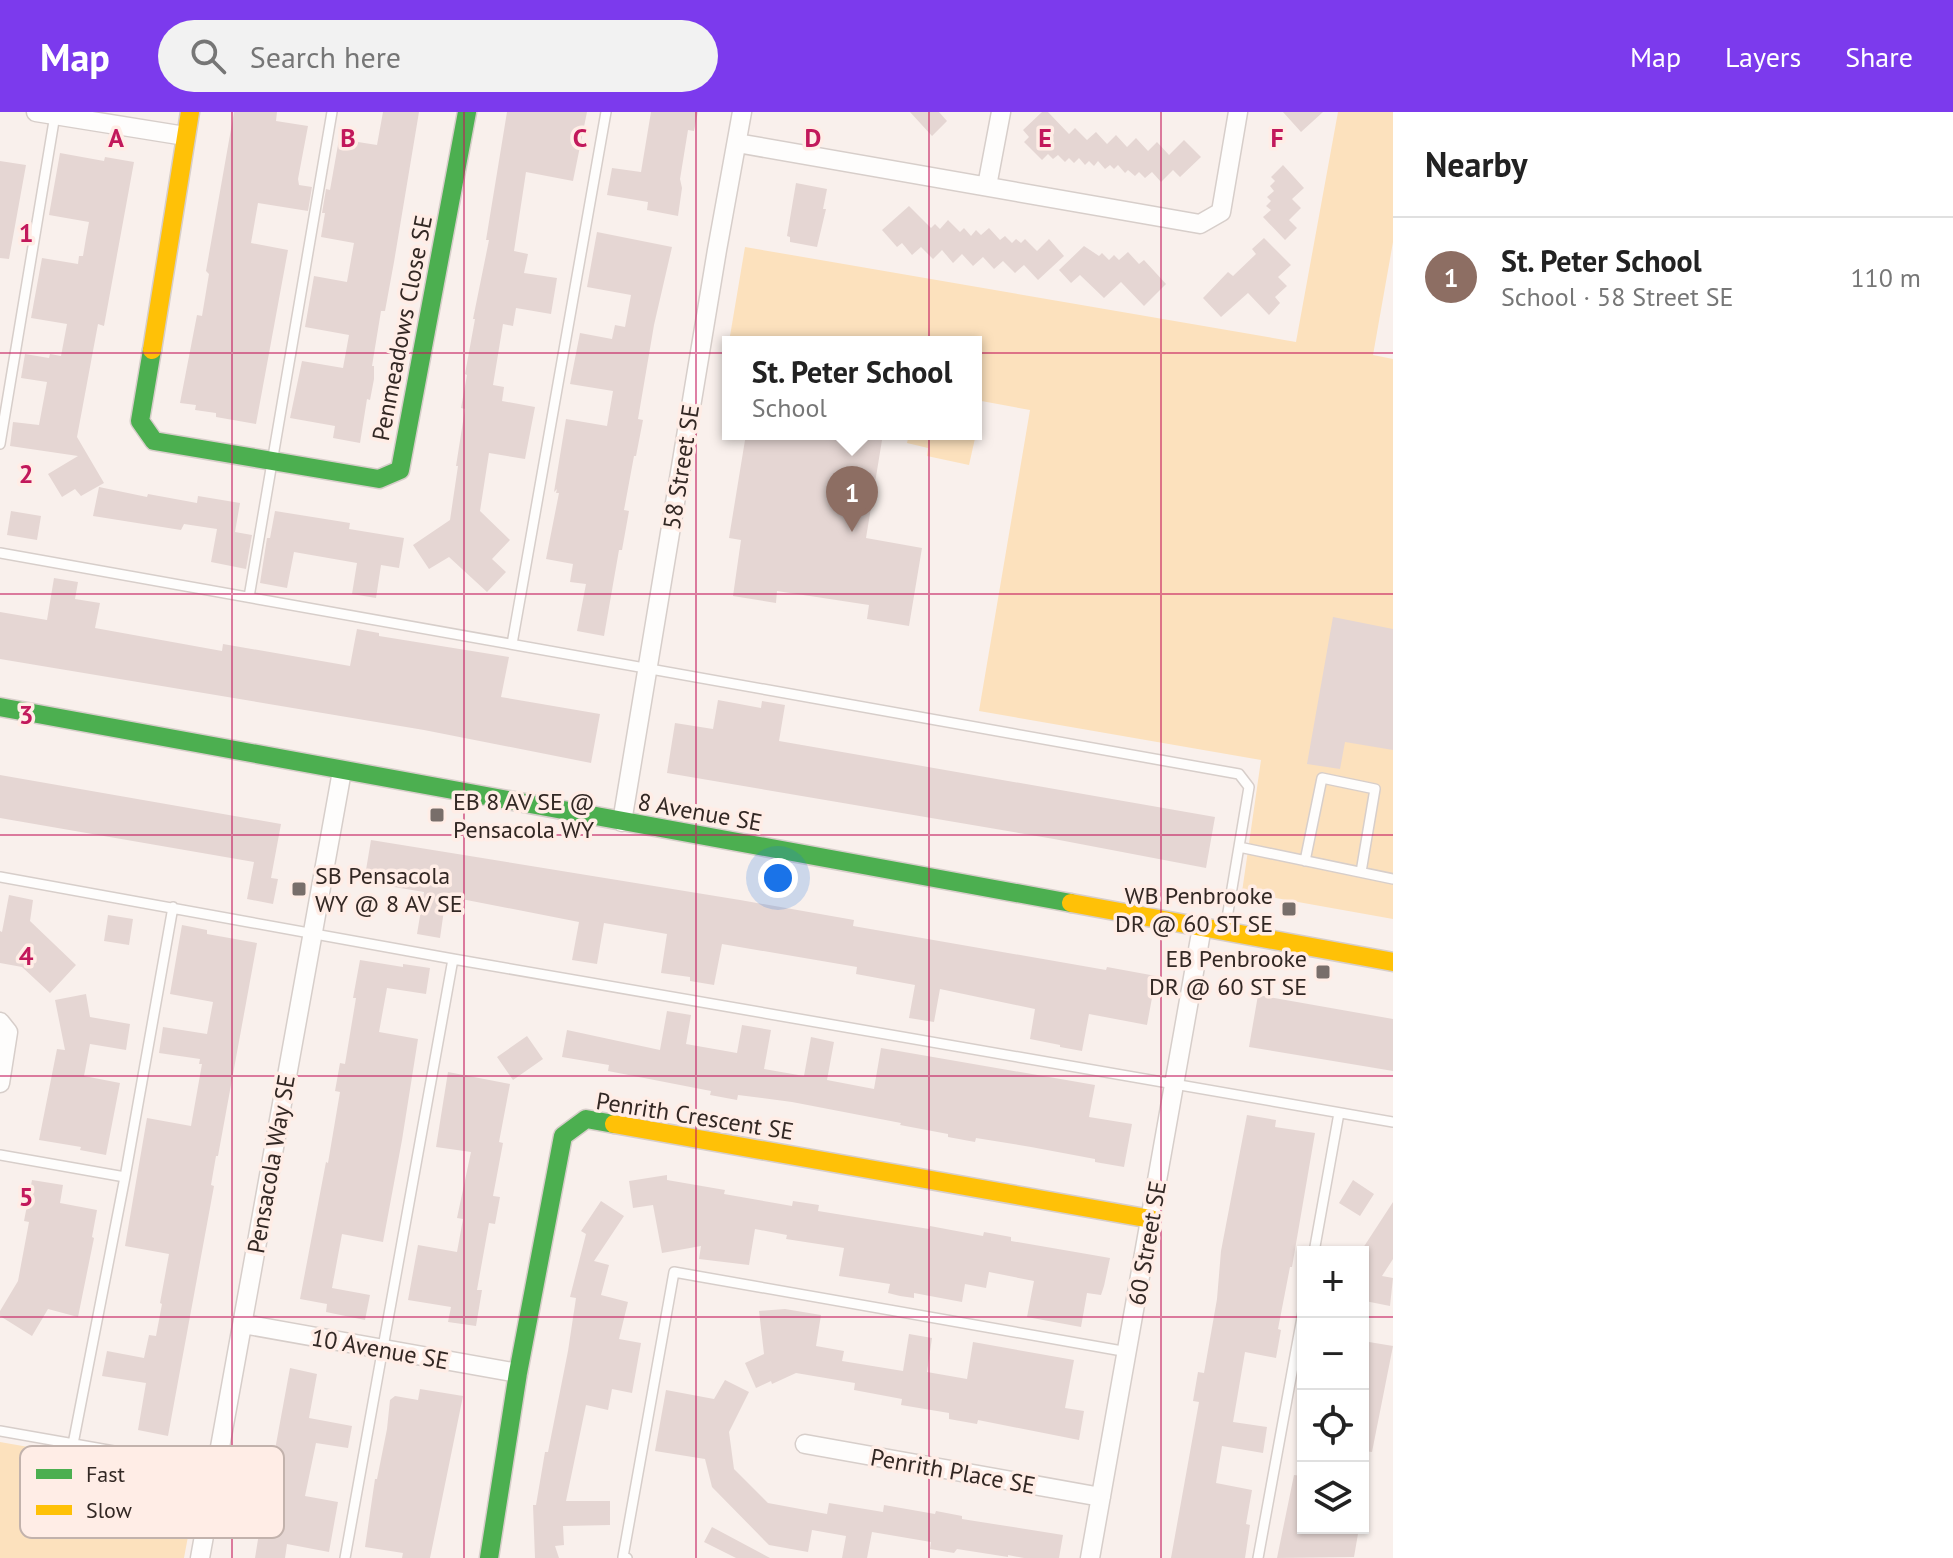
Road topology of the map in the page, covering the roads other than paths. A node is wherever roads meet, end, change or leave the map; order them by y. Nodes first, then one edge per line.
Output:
1 (190, 112) edge
2 (332, 112) edge
3 (467, 112) edge
4 (606, 112) edge
5 (742, 112) edge
6 (1001, 112) edge
7 (1238, 112) edge
8 (49, 113) edge
9 (185, 136) junction
10 (737, 143) junction
11 (987, 186) junction
12 (0, 444) edge
13 (272, 463) junction
14 (0, 553) edge
15 (249, 597) junction
16 (512, 644) junction
17 (648, 668) junction
18 (0, 707) edge
19 (342, 771) junction
20 (622, 822) junction
21 (1239, 847) junction
22 (1305, 861) junction
23 (1361, 872) junction
24 (0, 877) edge
25 (1393, 879) edge
26 (173, 907) junction
27 (1202, 927) junction
28 (1225, 931) junction
29 (312, 934) junction
30 (453, 959) junction
31 (1393, 962) edge
32 (0, 1022) edge
33 (0, 1083) edge
34 (1176, 1084) junction
35 (1339, 1113) junction
36 (1393, 1122) edge
37 (0, 1155) edge
38 (125, 1177) junction
39 (1151, 1219) junction
40 (1315, 1246) edge
41 (1302, 1318) edge
42 (243, 1324) junction
43 (381, 1349) junction
44 (1128, 1352) junction
45 (518, 1373) junction
46 (0, 1431) edge
47 (73, 1444) junction
48 (805, 1444) dead end
49 (84, 1446) edge
50 (220, 1446) edge
51 (1101, 1497) junction
52 (204, 1538) edge
53 (200, 1558) edge
54 (345, 1558) edge
55 (489, 1558) edge
56 (627, 1558) edge
57 (1090, 1558) edge
58 (1258, 1558) edge

1 - 9 street, Penmeadows Close SE
2 - 13 lane
3 - 13 street, Penmeadows Close SE
4 - 16 lane
5 - 10 street, 58 Street SE
6 - 11 street
7 - 11 street
8 - 9 street
8 - 12 lane
9 - 13 street, Penmeadows Close SE
10 - 11 street
10 - 17 street, 58 Street SE
13 - 15 lane
14 - 15 lane
15 - 16 lane
16 - 17 lane
17 - 20 street, 58 Street SE
17 - 21 lane
18 - 19 street, 8 Avenue SE
19 - 20 street, 8 Avenue SE
19 - 29 street, Pensacola Way SE
20 - 27 street, 8 Avenue SE
21 - 22 lane
21 - 28 lane
22 - 23 lane
22 - 23 lane
23 - 25 lane
24 - 26 lane
26 - 29 lane
26 - 38 lane
27 - 28 street, 8 Avenue SE
27 - 34 street, 60 Street SE
28 - 31 street, 8 Avenue SE
29 - 30 lane
29 - 42 street, Pensacola Way SE
30 - 34 lane
30 - 43 lane
32 - 33 street
34 - 35 lane
34 - 39 street, 60 Street SE
35 - 36 lane
35 - 40 lane
37 - 38 lane
38 - 47 lane
39 - 44 street, 60 Street SE
39 - 45 street, Penrith Crescent SE
41 - 58 lane
42 - 43 street, 10 Avenue SE
42 - 50 street, Pensacola Way SE
43 - 45 street, 10 Avenue SE
43 - 54 lane
44 - 51 street, 60 Street SE
44 - 56 lane
45 - 55 street, Penrith Crescent SE
46 - 47 lane
47 - 49 lane
48 - 51 street, Penrith Place SE
51 - 57 street, 60 Street SE
52 - 53 street, Pensacola Way SE

